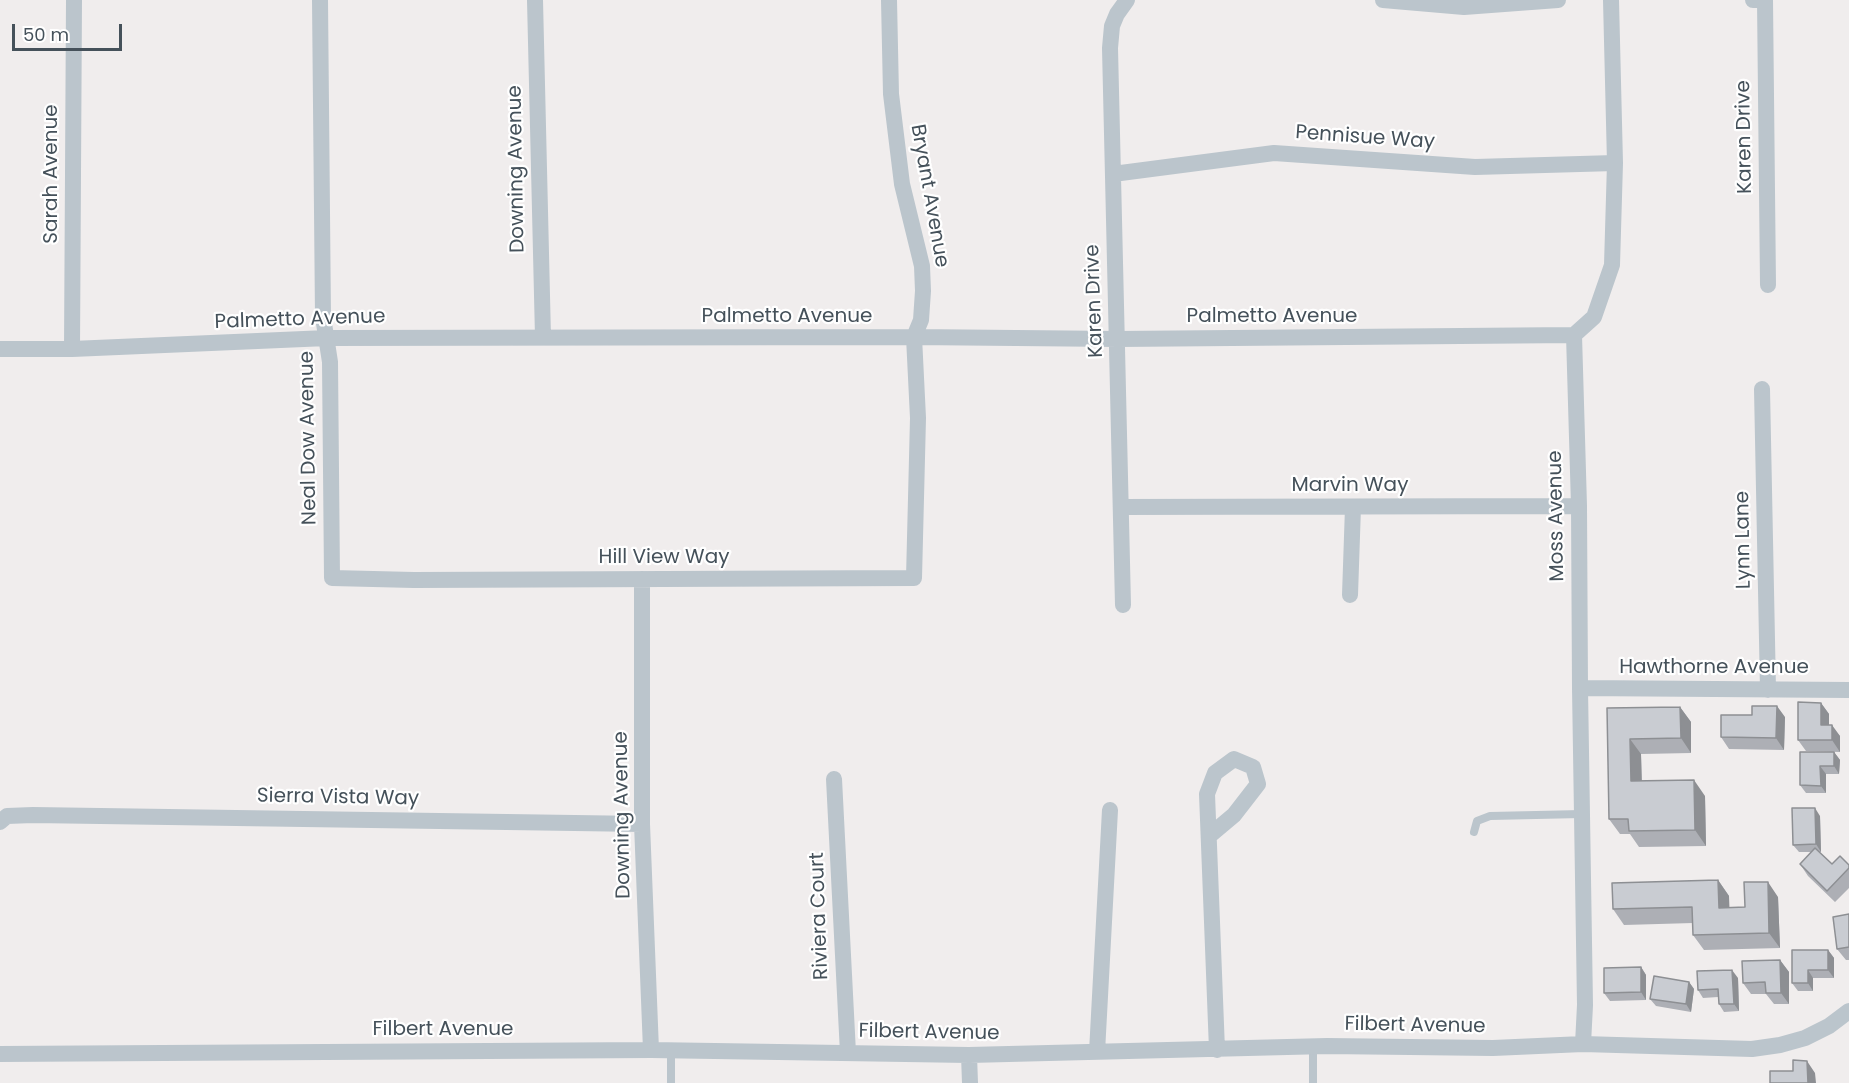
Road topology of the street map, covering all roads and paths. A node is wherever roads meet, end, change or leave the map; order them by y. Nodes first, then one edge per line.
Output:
1 (74, 0) edge
2 (320, 0) edge
3 (535, 0) edge
4 (888, 0) edge
5 (1126, 0) edge
6 (1384, 0) edge
7 (1558, 0) edge
8 (1611, 0) edge
9 (1754, 0) edge
10 (1615, 163) junction
11 (1113, 174) junction
12 (1768, 285) dead end
13 (1574, 335) junction
14 (543, 337) junction
15 (914, 337) junction
16 (327, 338) junction
17 (1118, 339) junction
18 (0, 349) edge
19 (72, 349) junction
20 (1762, 389) dead end
21 (1580, 506) junction
22 (1121, 507) junction
23 (1353, 507) junction
24 (914, 578) joint
25 (642, 579) junction
26 (414, 580) joint
27 (1350, 596) dead end
28 (1123, 605) dead end
29 (1580, 688) junction
30 (1768, 690) junction
31 (1849, 690) edge
32 (834, 778) dead end
33 (1110, 810) dead end
34 (1582, 814) junction
35 (0, 822) edge
36 (642, 824) junction
37 (1474, 832) dead end
38 (1209, 836) dead end
39 (1849, 1011) edge
40 (1583, 1044) junction
41 (1313, 1046) junction
42 (651, 1050) junction
43 (670, 1050) junction
44 (1217, 1050) junction
45 (848, 1053) junction
46 (1097, 1053) junction
47 (0, 1054) edge
48 (969, 1055) junction
49 (671, 1083) edge
50 (970, 1083) edge
51 (1313, 1083) edge

1 - 19 street, Sarah Avenue
2 - 16 street, Neal Dow Avenue
3 - 14 street, Downing Avenue
4 - 15 street, Bryant Avenue
5 - 11 street, Karen Drive
6 - 7 street
8 - 10 street
9 - 12 street, Karen Drive
10 - 11 street, Pennisue Way
10 - 13 street
11 - 17 street, Karen Drive
13 - 17 street, Palmetto Avenue
13 - 21 street, Moss Avenue
14 - 15 street, Palmetto Avenue
14 - 16 street, Palmetto Avenue
15 - 17 street, Palmetto Avenue
15 - 24 street, Bryant Avenue
16 - 19 street, Palmetto Avenue
16 - 26 street, Neal Dow Avenue
17 - 22 street, Karen Drive
18 - 19 street, Palmetto Avenue
20 - 30 street, Lynn Lane
21 - 23 street, Marvin Way
21 - 29 street, Moss Avenue
22 - 23 street, Marvin Way
22 - 28 street, Karen Drive
23 - 27 street
24 - 25 street, Hill View Way
25 - 26 street, Hill View Way
25 - 36 street, Downing Avenue
29 - 30 street, Hawthorne Avenue
29 - 34 street, Moss Avenue
30 - 31 street, Hawthorne Avenue
32 - 45 street, Riviera Court
33 - 46 street
34 - 37 lane
34 - 40 street, Moss Avenue
35 - 36 street, Sierra Vista Way
36 - 42 street, Downing Avenue
38 - 44 street
39 - 40 street, Filbert Avenue
40 - 41 street, Filbert Avenue
41 - 44 street, Filbert Avenue
41 - 51 lane
42 - 43 street, Filbert Avenue
42 - 47 street, Filbert Avenue
43 - 45 street, Filbert Avenue
43 - 49 lane
44 - 46 street, Filbert Avenue
45 - 48 street, Filbert Avenue
46 - 48 street, Filbert Avenue
48 - 50 street

